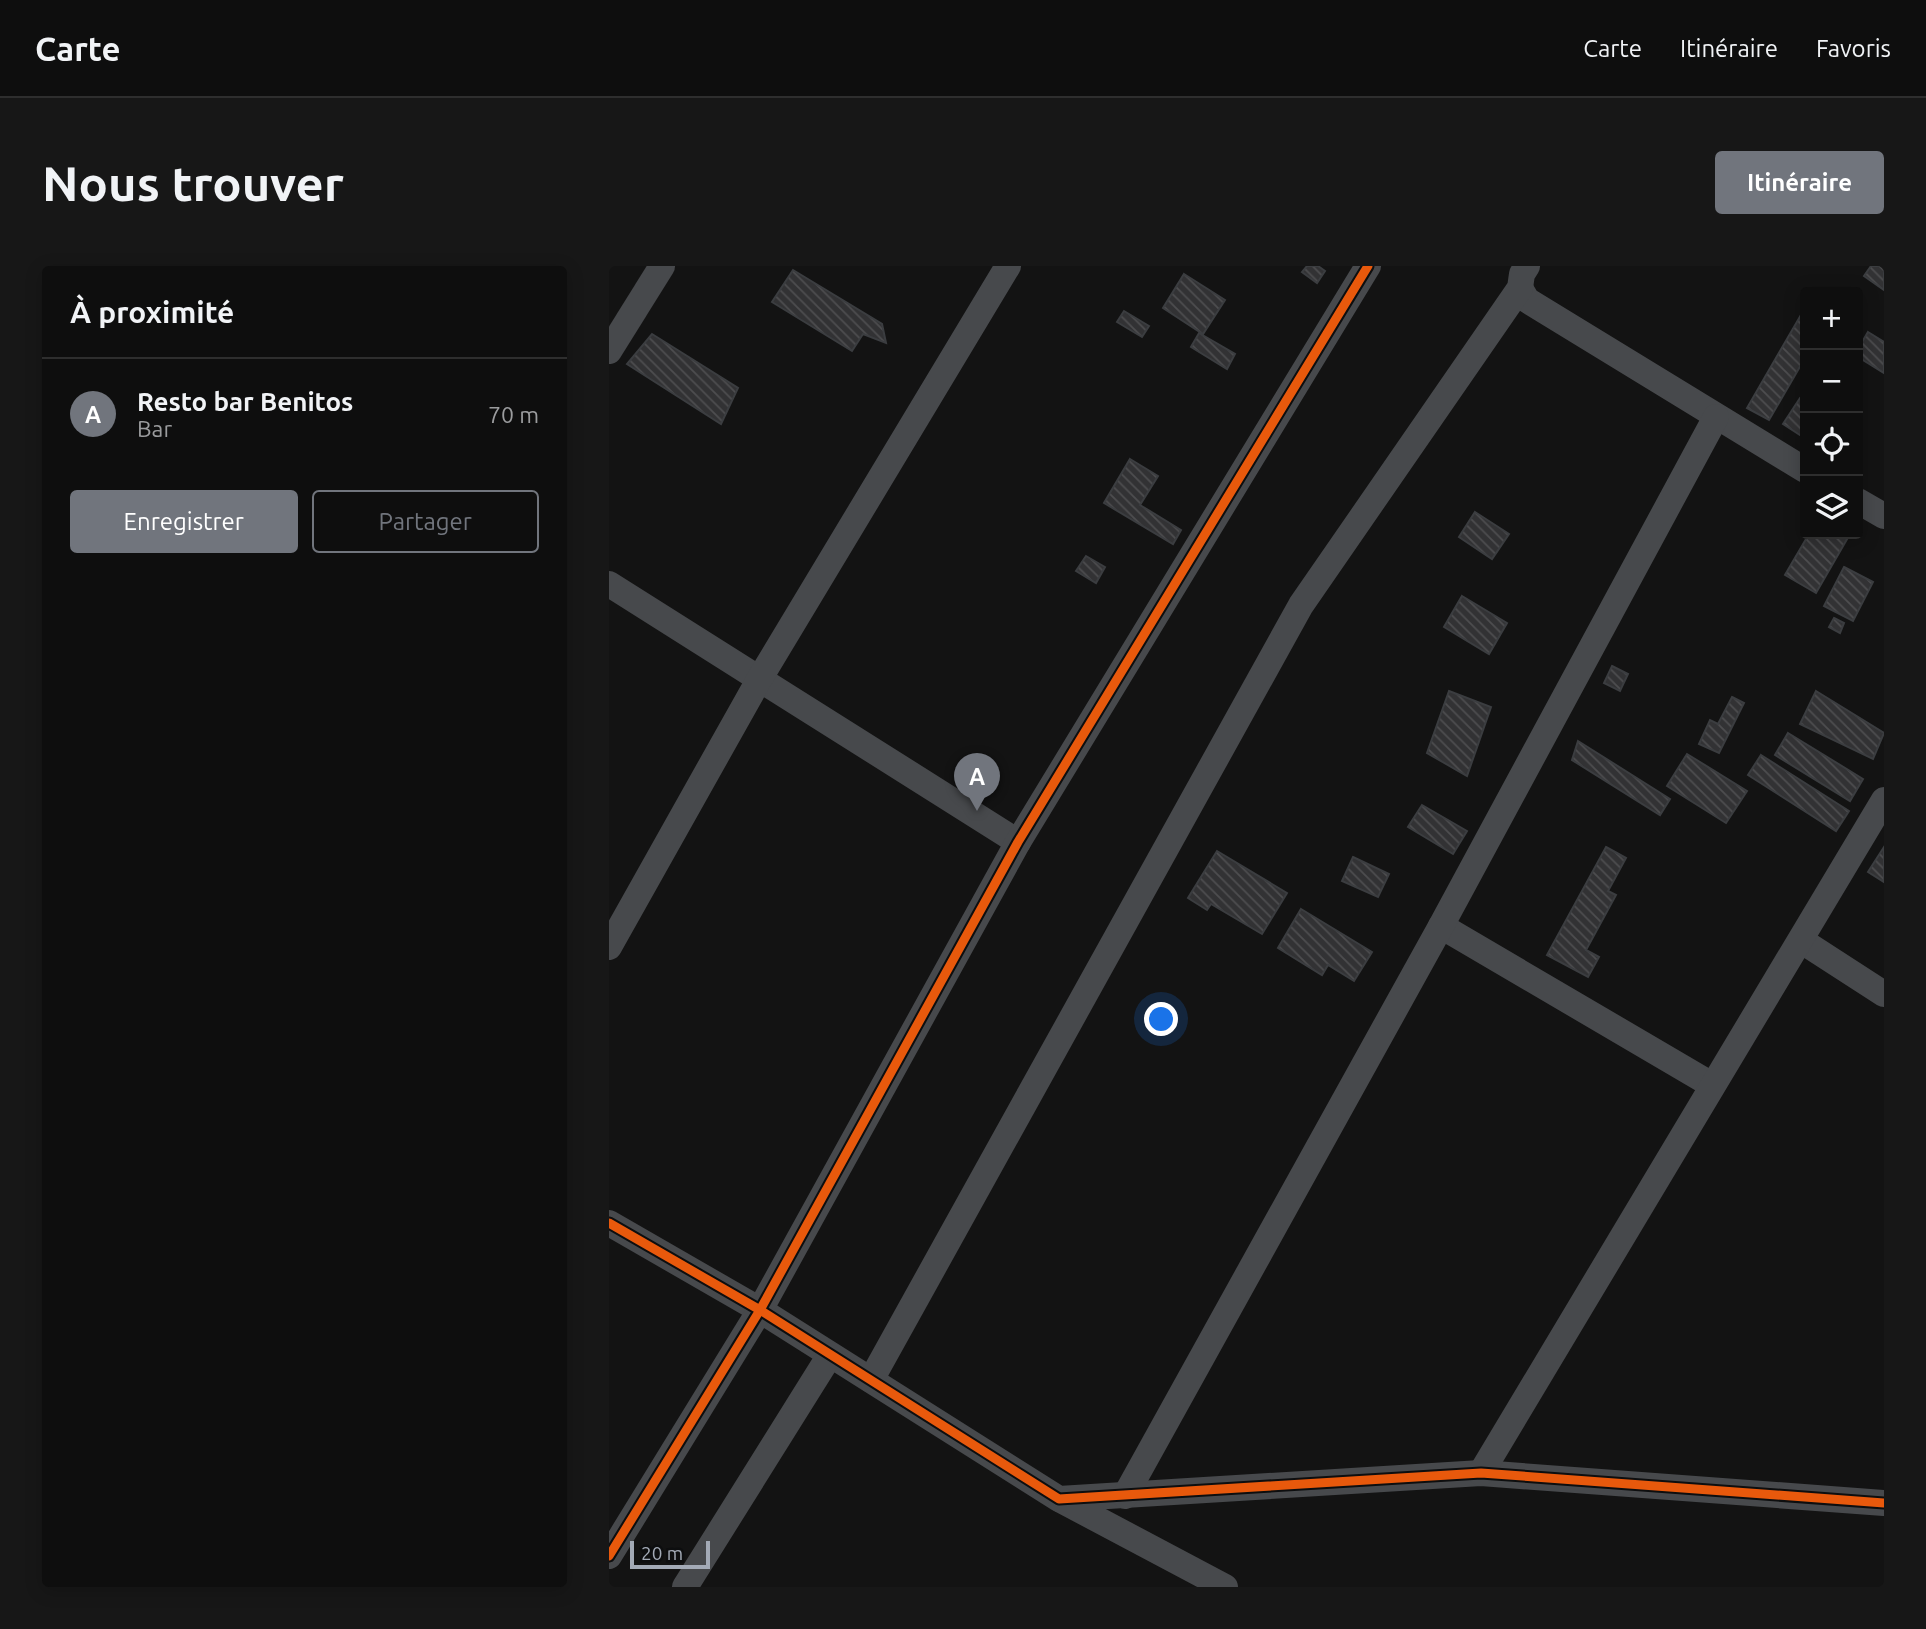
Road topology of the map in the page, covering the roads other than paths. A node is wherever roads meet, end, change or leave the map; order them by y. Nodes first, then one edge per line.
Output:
1 (662, 266) edge
2 (1008, 266) edge
3 (1368, 266) edge
4 (1524, 277) edge
5 (609, 351) edge
6 (1716, 417) junction
7 (1800, 467) edge
8 (1863, 504) edge
9 (1884, 516) edge
10 (609, 584) edge
11 (760, 678) junction
12 (1884, 800) edge
13 (1018, 842) junction
14 (1441, 926) junction
15 (1802, 941) junction
16 (609, 947) edge
17 (1884, 994) edge
18 (1712, 1085) junction
19 (609, 1223) edge
20 (760, 1310) junction
21 (829, 1356) junction
22 (871, 1380) junction
23 (1482, 1473) junction
24 (1125, 1496) junction
25 (1059, 1499) junction
26 (1884, 1503) edge
27 (609, 1556) edge
28 (685, 1587) edge
29 (1225, 1587) edge

1 - 5 street
2 - 11 street
3 - 13 street
4 - 6 street
4 - 22 street
6 - 7 street
6 - 14 street
8 - 9 street
10 - 11 street
11 - 13 street
11 - 16 street
12 - 15 street
13 - 20 street
14 - 18 street
14 - 24 street
15 - 17 street
15 - 18 street
18 - 23 street
19 - 20 street
20 - 21 street
20 - 27 street
21 - 22 street
21 - 28 street
22 - 25 street
23 - 24 street
23 - 26 street
24 - 25 street
25 - 29 street

